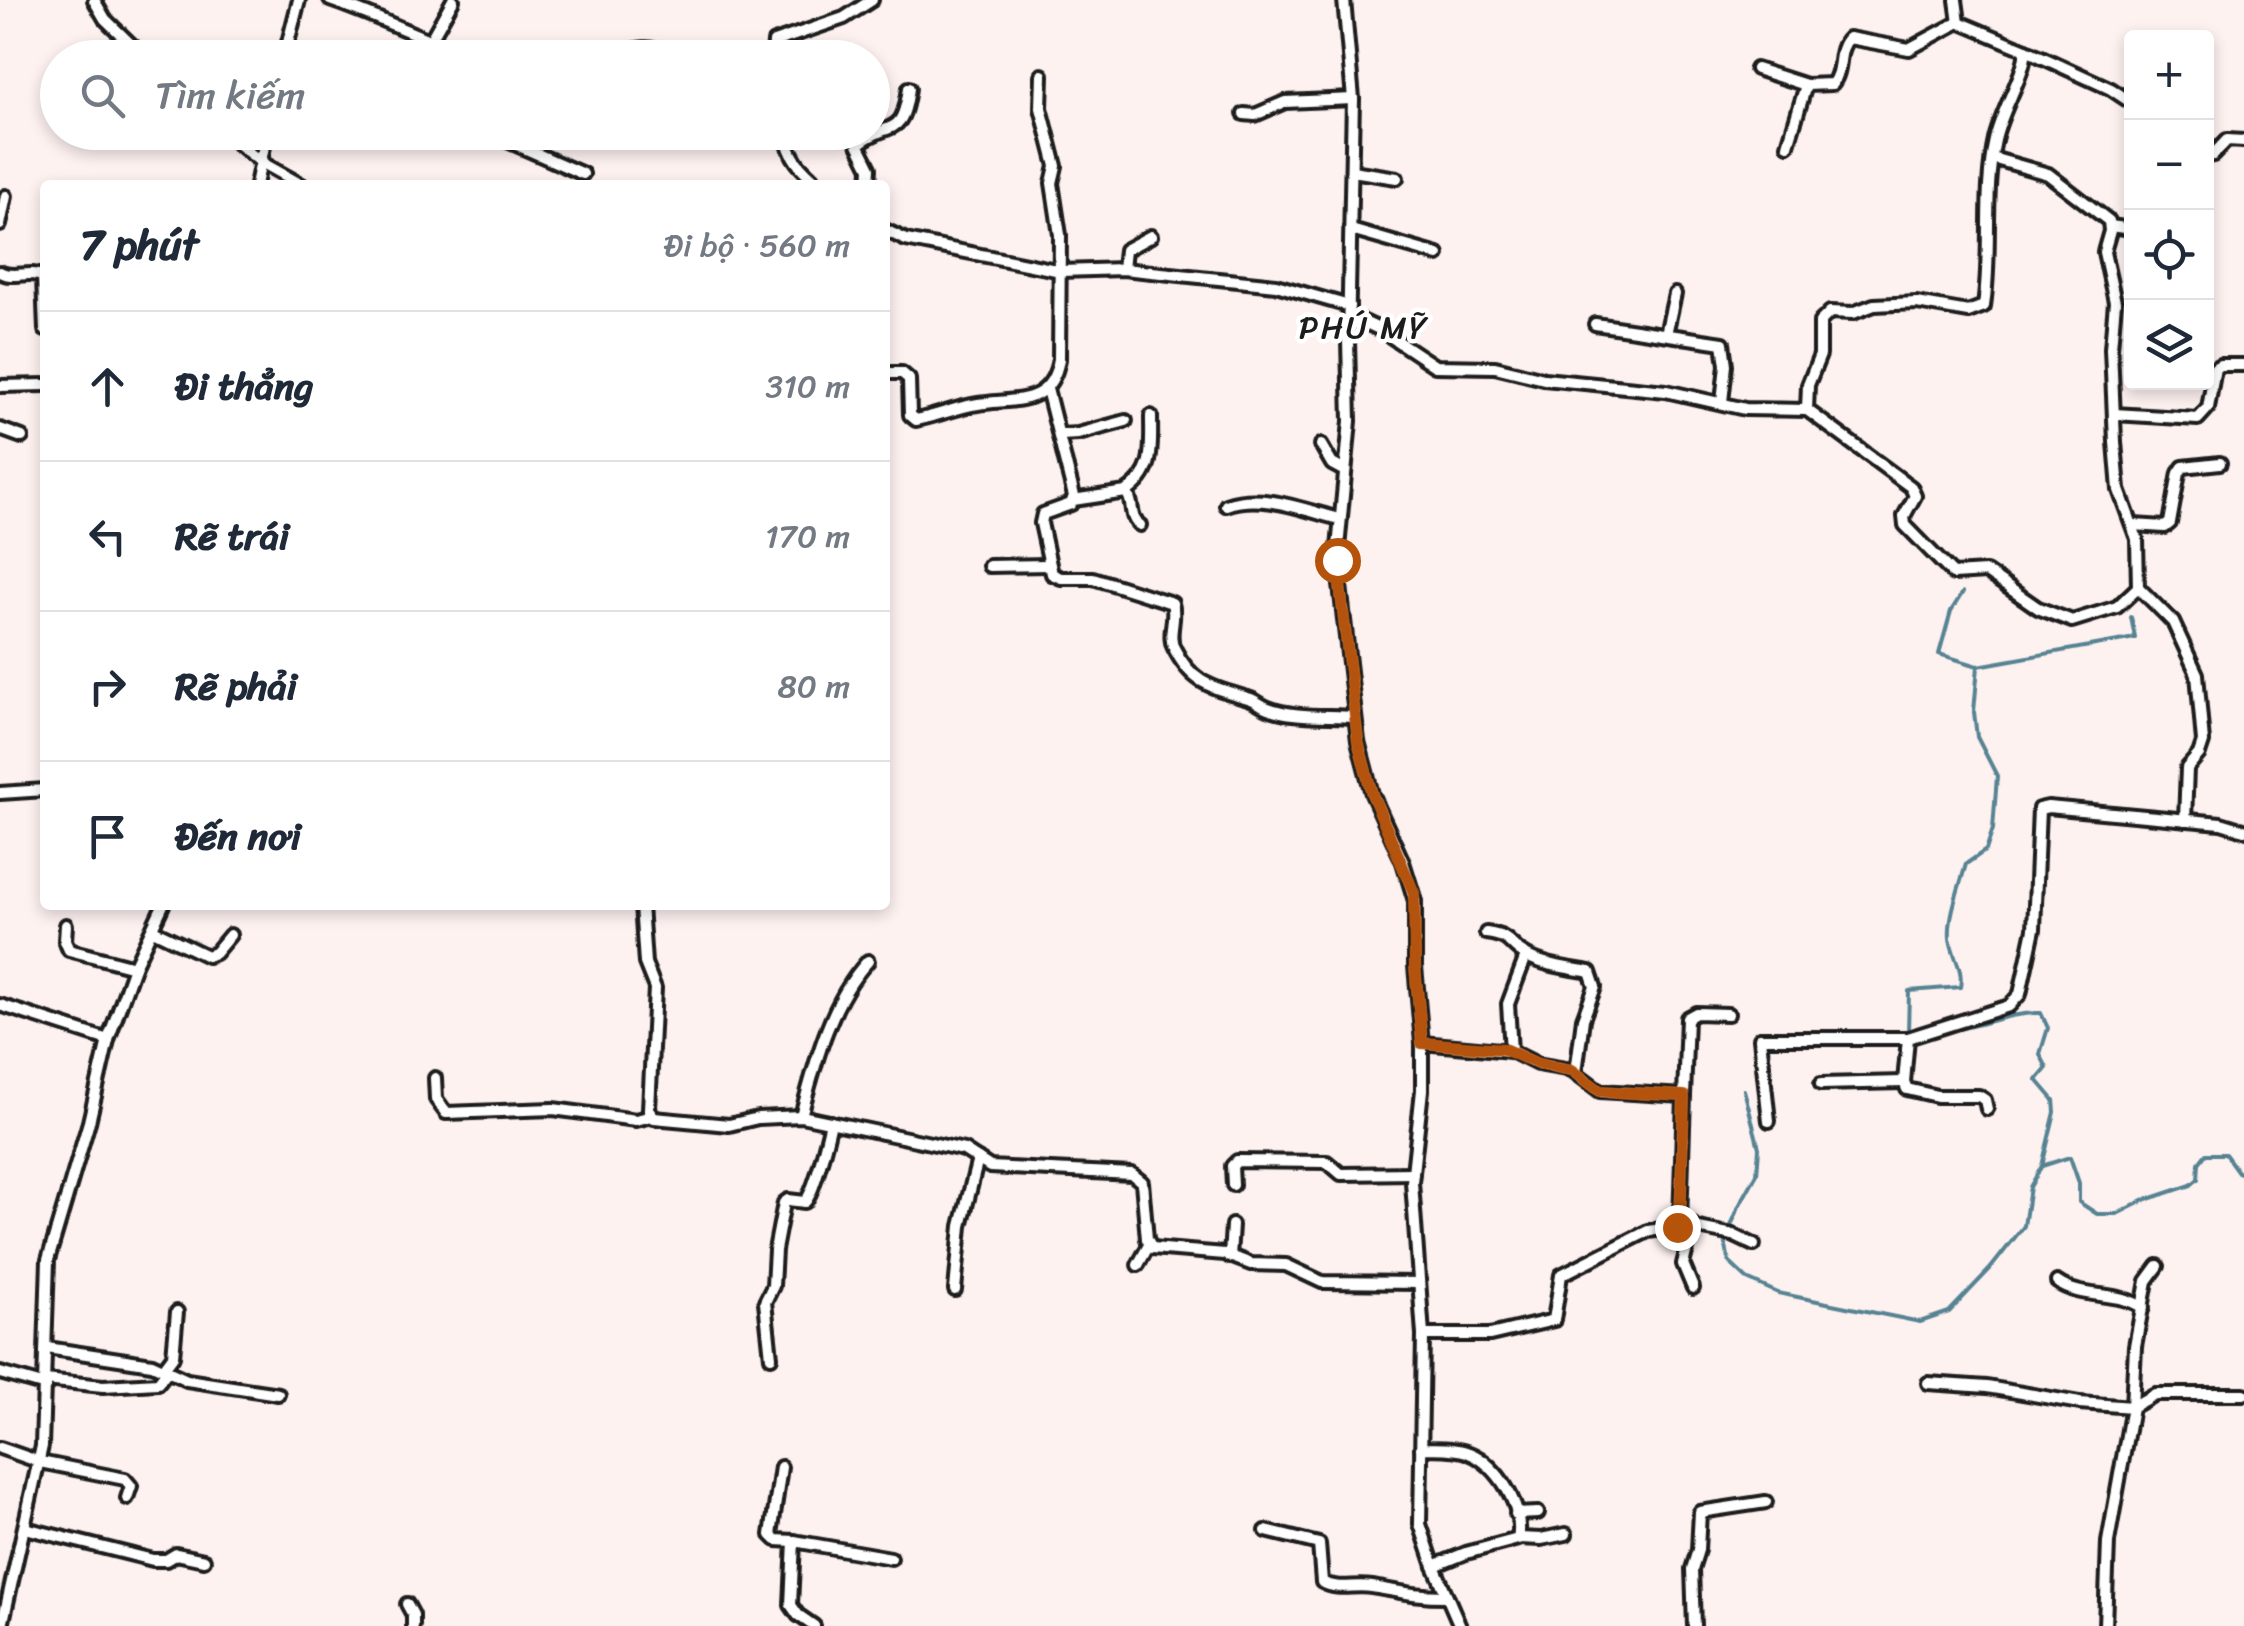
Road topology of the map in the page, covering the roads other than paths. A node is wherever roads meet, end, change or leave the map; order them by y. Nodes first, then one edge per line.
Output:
1 (94, 0) edge
2 (299, 0) edge
3 (330, 0) edge
4 (453, 0) edge
5 (872, 0) edge
6 (1344, 0) edge
7 (1956, 0) edge
8 (1959, 22) junction
9 (127, 40) edge
10 (289, 40) edge
11 (428, 40) edge
12 (431, 40) edge
13 (780, 40) edge
14 (2026, 50) junction
15 (1756, 69) dead end
16 (1042, 74) dead end
17 (1806, 85) junction
18 (909, 88) dead end
19 (2124, 97) edge
20 (1352, 99) junction
21 (1244, 114) dead end
22 (890, 128) edge
23 (2244, 141) edge
24 (1788, 145) dead end
25 (245, 150) edge
26 (262, 150) edge
27 (528, 150) edge
28 (790, 150) edge
29 (861, 150) edge
30 (2214, 153) edge
31 (1992, 158) junction
32 (260, 162) junction
33 (1352, 171) junction
34 (583, 174) dead end
35 (1397, 178) dead end
36 (257, 180) edge
37 (293, 180) edge
38 (815, 180) edge
39 (869, 180) edge
40 (6, 196) dead end
41 (0, 225) edge
42 (2110, 226) junction
43 (2124, 228) edge
44 (1351, 230) junction
45 (890, 232) edge
46 (1152, 236) dead end
47 (1438, 255) dead end
48 (1123, 269) junction
49 (1061, 271) junction
50 (0, 272) edge
51 (40, 275) edge
52 (1675, 294) dead end
53 (1349, 310) junction
54 (1594, 324) dead end
55 (1666, 334) junction
56 (2244, 365) edge
57 (890, 373) edge
58 (40, 385) edge
59 (0, 386) edge
60 (1047, 389) junction
61 (1722, 402) junction
62 (1806, 410) junction
63 (2114, 414) junction
64 (1152, 416) dead end
65 (1126, 421) dead end
66 (0, 429) edge
67 (1060, 434) junction
68 (22, 436) dead end
69 (1321, 445) dead end
70 (2220, 463) dead end
71 (1345, 471) junction
72 (1126, 492) junction
73 (1073, 500) junction
74 (1226, 505) dead end
75 (1340, 519) junction
76 (2134, 525) junction
77 (1140, 526) dead end
78 (1048, 565) junction
79 (989, 566) dead end
80 (2138, 587) junction
81 (1353, 717) junction
82 (40, 790) edge
83 (0, 793) edge
84 (2185, 820) junction
85 (2244, 830) edge
86 (161, 910) edge
87 (641, 910) edge
88 (66, 925) dead end
89 (153, 930) junction
90 (1486, 933) dead end
91 (230, 935) dead end
92 (1526, 956) junction
93 (868, 961) dead end
94 (134, 968) junction
95 (0, 1005) edge
96 (1728, 1014) dead end
97 (1908, 1038) junction
98 (108, 1040) junction
99 (1422, 1043) junction
100 (1511, 1051) junction
101 (1576, 1072) junction
102 (435, 1078) dead end
103 (1904, 1082) junction
104 (1821, 1084) dead end
105 (1684, 1096) junction
106 (1987, 1110) dead end
107 (652, 1116) junction
108 (802, 1116) junction
109 (1769, 1121) dead end
110 (831, 1122) junction
111 (978, 1160) junction
112 (1413, 1174) junction
113 (1233, 1185) dead end
114 (1680, 1224) junction
115 (1232, 1225) dead end
116 (1693, 1226) junction
117 (1149, 1245) junction
118 (1754, 1245) dead end
119 (1230, 1257) junction
120 (1138, 1265) dead end
121 (2158, 1266) dead end
122 (2057, 1282) dead end
123 (1419, 1283) junction
124 (1693, 1288) dead end
125 (955, 1290) dead end
126 (2143, 1308) junction
127 (178, 1312) dead end
128 (1423, 1335) junction
129 (47, 1348) junction
130 (770, 1357) dead end
131 (166, 1369) junction
132 (0, 1373) edge
133 (1928, 1382) dead end
134 (46, 1383) junction
135 (278, 1394) dead end
136 (2244, 1394) edge
137 (2132, 1407) junction
138 (0, 1448) edge
139 (1421, 1448) junction
140 (40, 1462) junction
141 (781, 1467) dead end
142 (127, 1498) dead end
143 (1766, 1502) dead end
144 (1538, 1513) dead end
145 (1516, 1514) junction
146 (25, 1528) junction
147 (1266, 1531) dead end
148 (1566, 1534) dead end
149 (1519, 1538) junction
150 (794, 1541) junction
151 (891, 1558) dead end
152 (204, 1560) dead end
153 (1434, 1566) junction
154 (1447, 1596) junction
155 (407, 1604) dead end
156 (2, 1626) edge
157 (413, 1626) edge
158 (814, 1626) edge
159 (1460, 1626) edge
160 (1694, 1626) edge
161 (2104, 1626) edge

1 - 9 street
2 - 10 street
3 - 11 street
4 - 12 street
5 - 13 street
6 - 20 street
7 - 8 street
8 - 14 street
8 - 17 street
14 - 19 street
14 - 31 street
15 - 17 street
16 - 49 street
17 - 24 street
18 - 22 street
20 - 21 street
20 - 33 street
23 - 30 street
25 - 32 street
26 - 32 street
27 - 34 street
28 - 38 street
29 - 39 street
31 - 42 street
31 - 62 street
32 - 36 street
32 - 37 street
33 - 35 street
33 - 44 street
40 - 41 street
42 - 43 street
42 - 63 street
44 - 47 street
44 - 53 street
45 - 49 street
46 - 48 street
48 - 49 street
48 - 53 street
49 - 60 street
50 - 51 street
52 - 55 street
53 - 61 street
53 - 71 street
54 - 55 street
55 - 61 street
56 - 63 street
57 - 60 street
58 - 59 street
60 - 67 street
61 - 62 street
62 - 80 street
63 - 76 street
64 - 72 street
65 - 67 street
66 - 68 street
67 - 73 street
69 - 71 street
70 - 76 street
71 - 75 street
72 - 73 street
72 - 77 street
73 - 78 street
74 - 75 street
75 - 81 street
76 - 80 street
78 - 79 street
78 - 81 street
80 - 84 street
81 - 99 street
82 - 83 street
84 - 85 street
84 - 97 street
86 - 89 street
87 - 107 street
88 - 94 street
89 - 91 street
89 - 94 street
90 - 92 street
92 - 100 street
92 - 101 street
93 - 108 street
94 - 98 street
95 - 98 street
96 - 105 street
97 - 103 street
97 - 109 street
98 - 129 street
99 - 100 street
99 - 112 street
100 - 101 street
101 - 105 street
102 - 107 street
103 - 104 street
103 - 106 street
105 - 114 street
107 - 108 street
108 - 110 street
110 - 111 street
110 - 130 street
111 - 117 street
111 - 125 street
112 - 113 street
112 - 123 street
114 - 116 street
114 - 128 street
115 - 119 street
116 - 118 street
116 - 124 street
117 - 119 street
117 - 120 street
119 - 123 street
121 - 126 street
122 - 126 street
123 - 128 street
126 - 137 street
127 - 131 street
128 - 139 street
129 - 131 street
129 - 134 street
131 - 134 street
131 - 135 street
132 - 134 street
133 - 137 street
134 - 140 street
136 - 137 street
137 - 161 street
138 - 140 street
139 - 145 street
139 - 153 street
140 - 142 street
140 - 146 street
141 - 150 street
143 - 160 street
144 - 145 street
145 - 149 street
146 - 152 street
146 - 156 street
147 - 154 street
148 - 149 street
149 - 153 street
150 - 151 street
150 - 158 street
153 - 154 street
154 - 159 street
155 - 157 street

